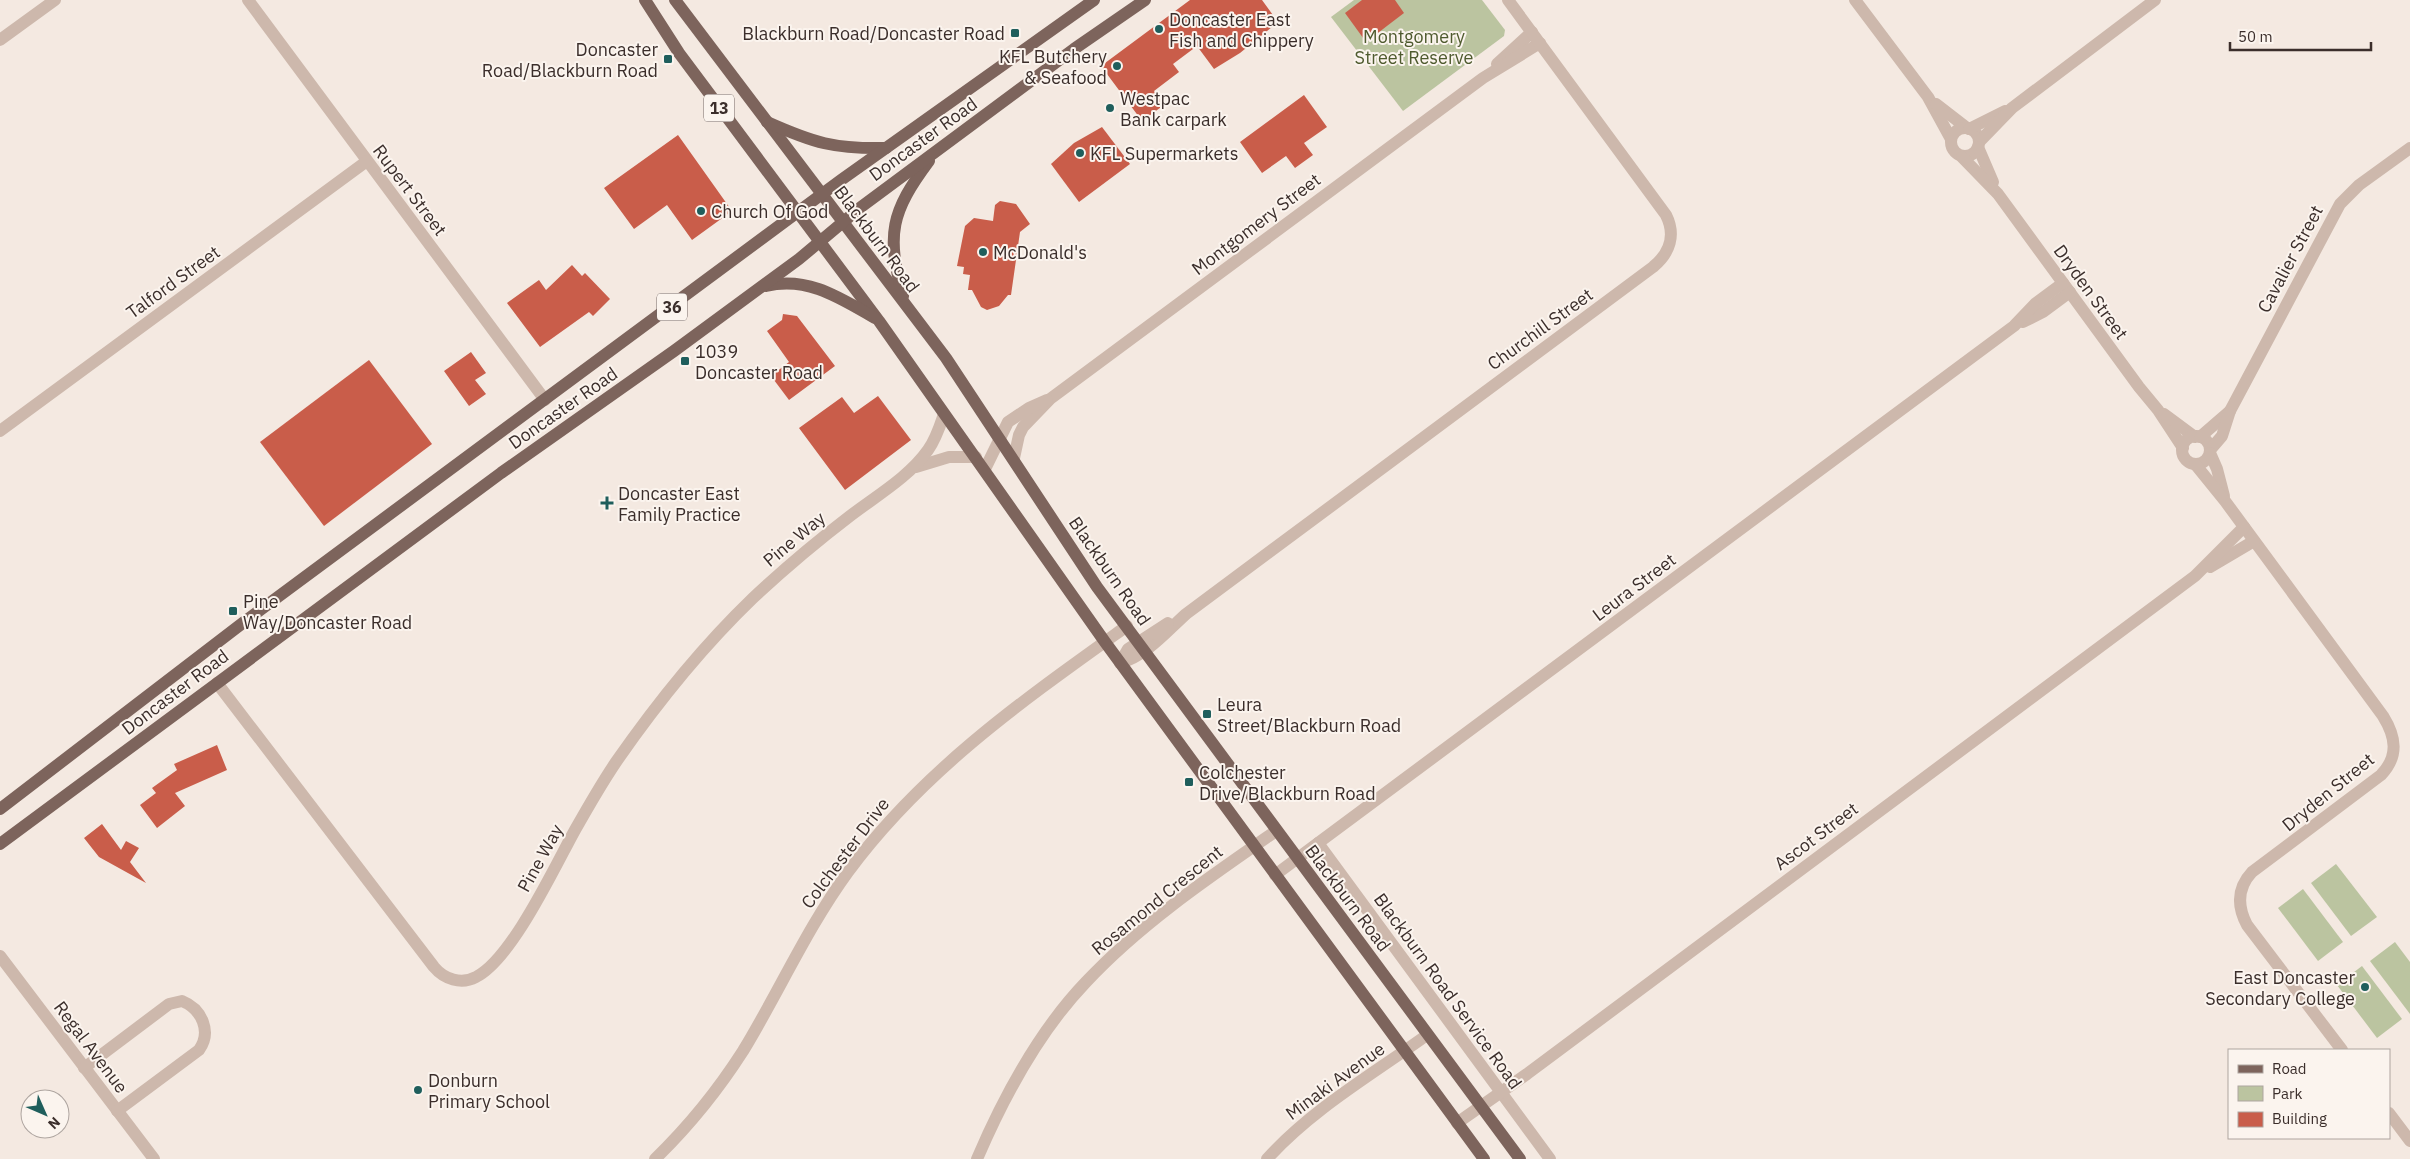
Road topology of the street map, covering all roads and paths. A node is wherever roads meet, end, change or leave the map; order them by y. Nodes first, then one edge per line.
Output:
1 (55, 0) edge
2 (248, 0) edge
3 (645, 0) edge
4 (675, 0) edge
5 (1094, 0) edge
6 (1145, 0) edge
7 (1508, 0) edge
8 (1855, 0) edge
9 (2155, 0) edge
10 (1532, 32) junction
11 (0, 40) edge
12 (1540, 44) junction
13 (1483, 78) junction
14 (1928, 97) junction
15 (2012, 108) junction
16 (767, 122) junction
17 (1968, 128) junction
18 (1951, 139) junction
19 (1979, 145) junction
20 (886, 148) junction
21 (2410, 148) edge
22 (936, 151) junction
23 (1962, 156) junction
24 (367, 161) junction
25 (1998, 194) junction
26 (821, 195) junction
27 (797, 213) junction
28 (842, 221) junction
29 (820, 242) junction
30 (761, 287) junction
31 (2066, 288) junction
32 (905, 304) junction
33 (879, 321) junction
34 (1050, 399) junction
35 (545, 400) junction
36 (2158, 410) junction
37 (2230, 411) junction
38 (944, 414) junction
39 (0, 431) edge
40 (2197, 437) junction
41 (1000, 438) junction
42 (2183, 448) junction
43 (2210, 452) junction
44 (976, 457) junction
45 (1014, 458) junction
46 (2196, 464) junction
47 (914, 468) junction
48 (985, 469) junction
49 (2225, 501) junction
50 (2244, 527) junction
51 (2254, 541) junction
52 (2195, 576) junction
53 (1127, 626) junction
54 (1105, 642) junction
55 (1142, 646) junction
56 (1120, 663) junction
57 (217, 682) junction
58 (0, 809) edge
59 (1276, 831) junction
60 (1318, 843) junction
61 (0, 844) edge
62 (1254, 846) junction
63 (1297, 859) junction
64 (1275, 875) junction
65 (0, 956) edge
66 (1427, 1035) junction
67 (2341, 1049) edge
68 (1405, 1051) junction
69 (84, 1068) junction
70 (1501, 1092) junction
71 (1480, 1106) junction
72 (117, 1110) junction
73 (2390, 1114) edge
74 (1457, 1123) junction
75 (2410, 1141) edge
76 (154, 1159) edge
77 (655, 1159) edge
78 (977, 1159) edge
79 (1267, 1159) edge
80 (1484, 1159) edge
81 (1520, 1159) edge
82 (1550, 1159) edge

1 - 11 street
2 - 24 street, Rupert Street
3 - 27 main road, 13
4 - 16 main road, Blackburn Road / 13
5 - 20 main road, Doncaster Road / 36
6 - 22 main road, Doncaster Road / 36
7 - 10 street, Churchill Street
8 - 14 street
9 - 15 street
10 - 12 street, Churchill Street
10 - 13 street, Montgomery Street
12 - 13 street, Montgomery Street
12 - 55 street, Churchill Street
13 - 34 street, Montgomery Street
14 - 17 street
14 - 18 street
15 - 17 street
15 - 19 street
16 - 20 main road
16 - 26 main road, Blackburn Road / 13
17 - 18 street
17 - 19 street
18 - 23 street
19 - 23 street
19 - 25 street, Dryden Street
20 - 26 main road, Doncaster Road / 36
21 - 37 street, Cavalier Street
22 - 28 main road, Doncaster Road / 36
22 - 32 main road
23 - 25 street, Dryden Street
24 - 35 street, Rupert Street
24 - 39 street, Talford Street
25 - 31 street, Dryden Street
26 - 27 main road, Doncaster Road / 36
26 - 28 main road, Blackburn Road / 13
27 - 29 main road, 13
27 - 35 main road, Doncaster Road / 36
28 - 29 main road, Doncaster Road / 36
28 - 32 main road, Blackburn Road / 13
29 - 30 main road, Doncaster Road / 36
29 - 33 main road, 13
30 - 33 main road
30 - 57 main road, Doncaster Road / 36
31 - 36 street, Dryden Street
31 - 60 street, Leura Street
32 - 41 main road, Blackburn Road / 13
33 - 38 main road, 13
34 - 41 street, Montgomery Street
34 - 45 street, Montgomery Street
35 - 58 main road, Doncaster Road / 36
36 - 40 street, Dryden Street
36 - 42 street, Dryden Street
37 - 40 street, Cavalier Street
37 - 43 street, Cavalier Street
38 - 44 main road, 13
38 - 47 street, Pine Way
40 - 42 street
40 - 43 street
41 - 45 main road, Blackburn Road / 13
41 - 48 street, Montgomery Street
42 - 46 street
43 - 46 street
43 - 49 street, Dryden Street
44 - 47 street, Pine Way
44 - 48 main road, 13
45 - 53 main road, Blackburn Road / 13
46 - 49 street, Dryden Street
47 - 57 street, Pine Way
48 - 54 main road, 13
49 - 50 street, Dryden Street
50 - 51 street, Dryden Street
50 - 52 street, Ascot Street
51 - 52 street, Ascot Street
51 - 67 street, Dryden Street
52 - 70 street, Ascot Street
53 - 54 street, Colchester Drive
53 - 55 main road, Blackburn Road / 13
54 - 56 main road, 13
54 - 77 street, Colchester Drive
55 - 56 street, Churchill Street
55 - 59 main road, Blackburn Road / 13
56 - 62 main road, 13
57 - 61 main road, Doncaster Road / 36
59 - 62 street, Rosamond Crescent
59 - 63 main road, Blackburn Road / 13
60 - 63 street, Leura Street
60 - 70 street, Blackburn Road Service Road
62 - 64 main road, 13
62 - 78 street, Rosamond Crescent
63 - 64 street, Leura Street
63 - 66 main road, Blackburn Road / 13
64 - 68 main road, 13
65 - 69 street, Regal Avenue
66 - 68 street, Minaki Avenue
66 - 71 main road, Blackburn Road / 13
68 - 74 main road, 13
68 - 79 street, Minaki Avenue
69 - 72 street, Regal Avenue
69 - 72 street
70 - 71 street, Ascot Street
70 - 82 street, Blackburn Road Service Road
71 - 74 street, Ascot Street
71 - 81 main road, Blackburn Road / 13
72 - 76 street, Regal Avenue
73 - 75 street
74 - 80 main road, 13

